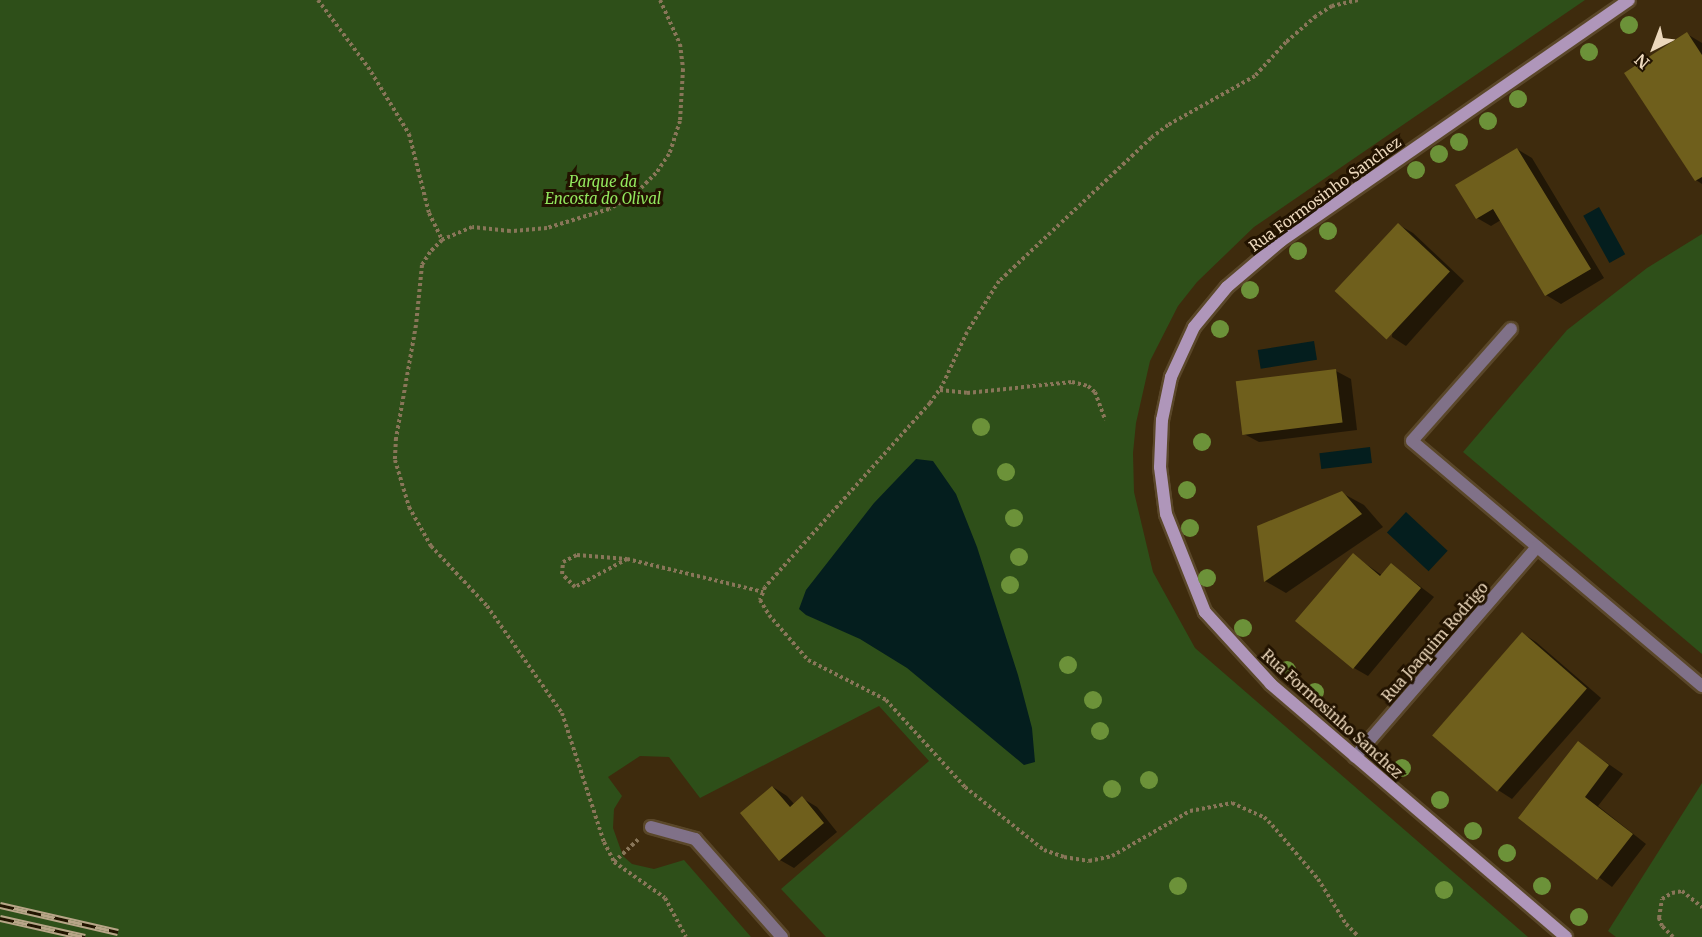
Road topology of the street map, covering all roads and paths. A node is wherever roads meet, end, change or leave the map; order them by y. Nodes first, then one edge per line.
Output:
1 (318, 0) edge
2 (660, 0) edge
3 (1358, 0) edge
4 (1629, 0) edge
5 (442, 240) junction
6 (1511, 329) dead end
7 (940, 390) junction
8 (1105, 420) dead end
9 (1537, 547) junction
10 (627, 559) junction
11 (763, 592) junction
12 (1702, 686) edge
13 (1355, 757) junction
14 (651, 827) joint
15 (614, 862) junction
16 (1702, 907) edge
17 (686, 937) edge
18 (782, 937) edge
19 (1359, 937) edge
20 (1566, 937) edge
21 (1673, 937) edge

1 - 5 path
2 - 5 path
3 - 7 path
4 - 13 street, Rua Formosinho Sanchez
5 - 15 path
6 - 9 street
7 - 8 path
7 - 11 path
9 - 12 street
9 - 13 street, Rua Joaquim Rodrigo
10 - 10 path
10 - 11 path
11 - 19 path
13 - 20 street, Rua Formosinho Sanchez
14 - 15 path
14 - 18 street
15 - 17 path
16 - 21 path

